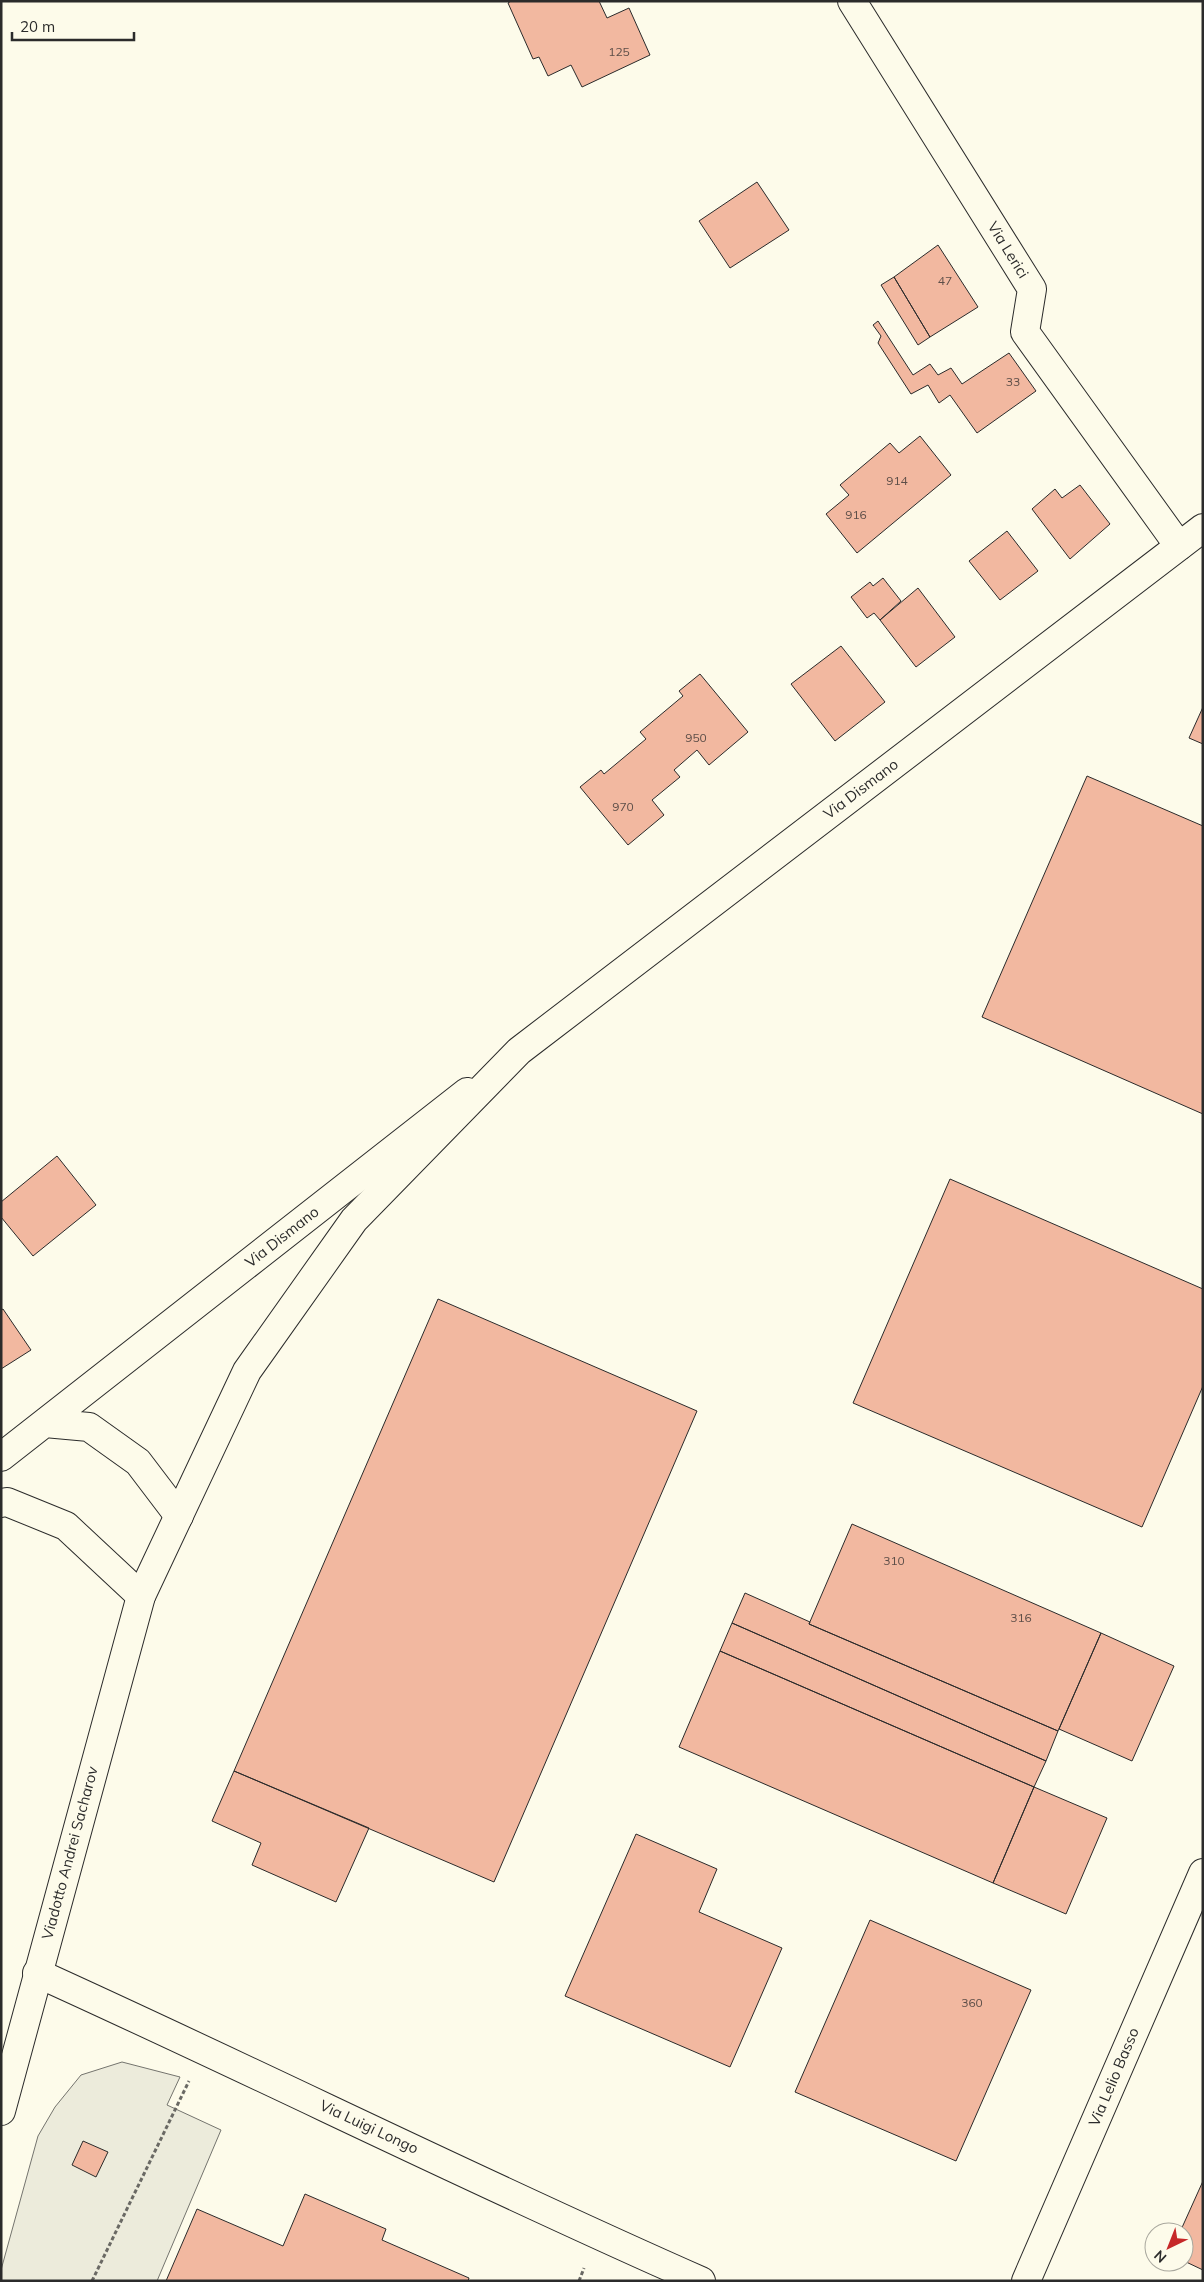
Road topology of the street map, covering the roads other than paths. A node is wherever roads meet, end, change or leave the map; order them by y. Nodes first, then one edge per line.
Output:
1 (852, 1) edge
2 (1203, 528) edge
3 (1179, 546) junction
4 (519, 1051) junction
5 (45, 1423) junction
6 (1, 1457) edge
7 (1, 1503) edge
8 (179, 1516) junction
9 (141, 1596) junction
10 (1203, 1873) edge
11 (37, 1973) junction
12 (1, 2111) edge
13 (701, 2281) edge
14 (1026, 2281) edge

1 - 3 street, Via Lerici
2 - 3 street, Via Dismano
3 - 4 street, Via Dismano
4 - 5 street, Via Dismano
4 - 8 street, Via Dismano
5 - 6 street, Via Dismano
5 - 8 street
7 - 9 street
8 - 9 street, Via Dismano
9 - 11 street, Viadotto Andrei Sacharov
10 - 14 street, Via Lelio Basso
11 - 12 street, Viadotto Andrei Sacharov
11 - 13 street, Via Luigi Longo

